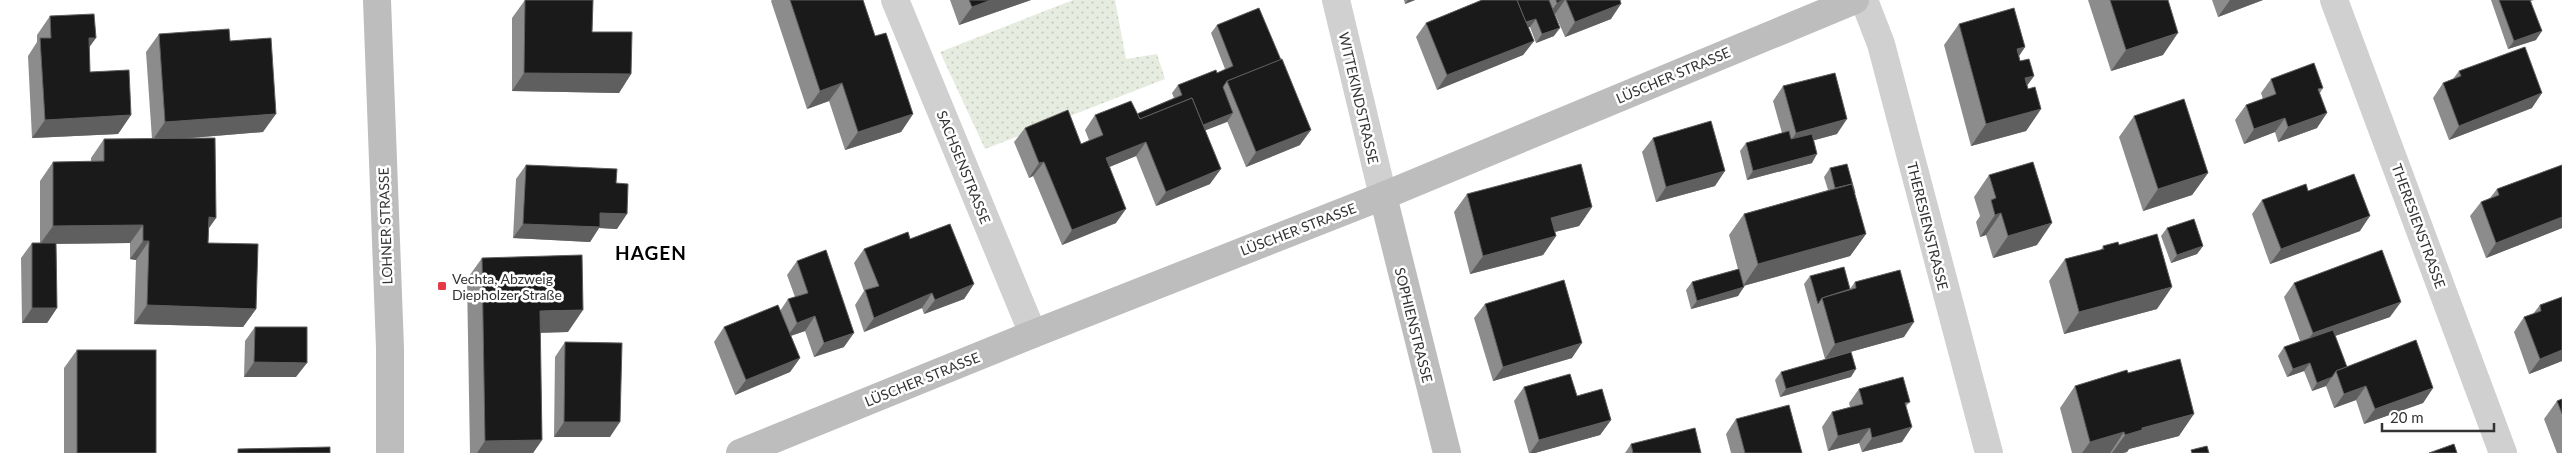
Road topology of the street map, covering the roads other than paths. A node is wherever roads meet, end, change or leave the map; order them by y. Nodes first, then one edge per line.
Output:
1 (377, 0) edge
2 (895, 0) edge
3 (1336, 0) edge
4 (1855, 0) edge
5 (1864, 0) edge
6 (2334, 0) edge
7 (1383, 196) junction
8 (1033, 334) junction
9 (390, 453) edge
10 (740, 453) edge
11 (1448, 453) edge
12 (1989, 453) edge
13 (2503, 453) edge

1 - 9 street, LOHNER STRASSE
2 - 8 street, SACHSENSTRASSE
3 - 7 street, WITTEKINDSTRASSE
4 - 7 street, LÜSCHER STRASSE
5 - 12 street, THERESIENSTRASSE
6 - 13 street, THERESIENSTRASSE
7 - 8 street, LÜSCHER STRASSE
7 - 11 street, SOPHIENSTRASSE
8 - 10 street, LÜSCHER STRASSE

